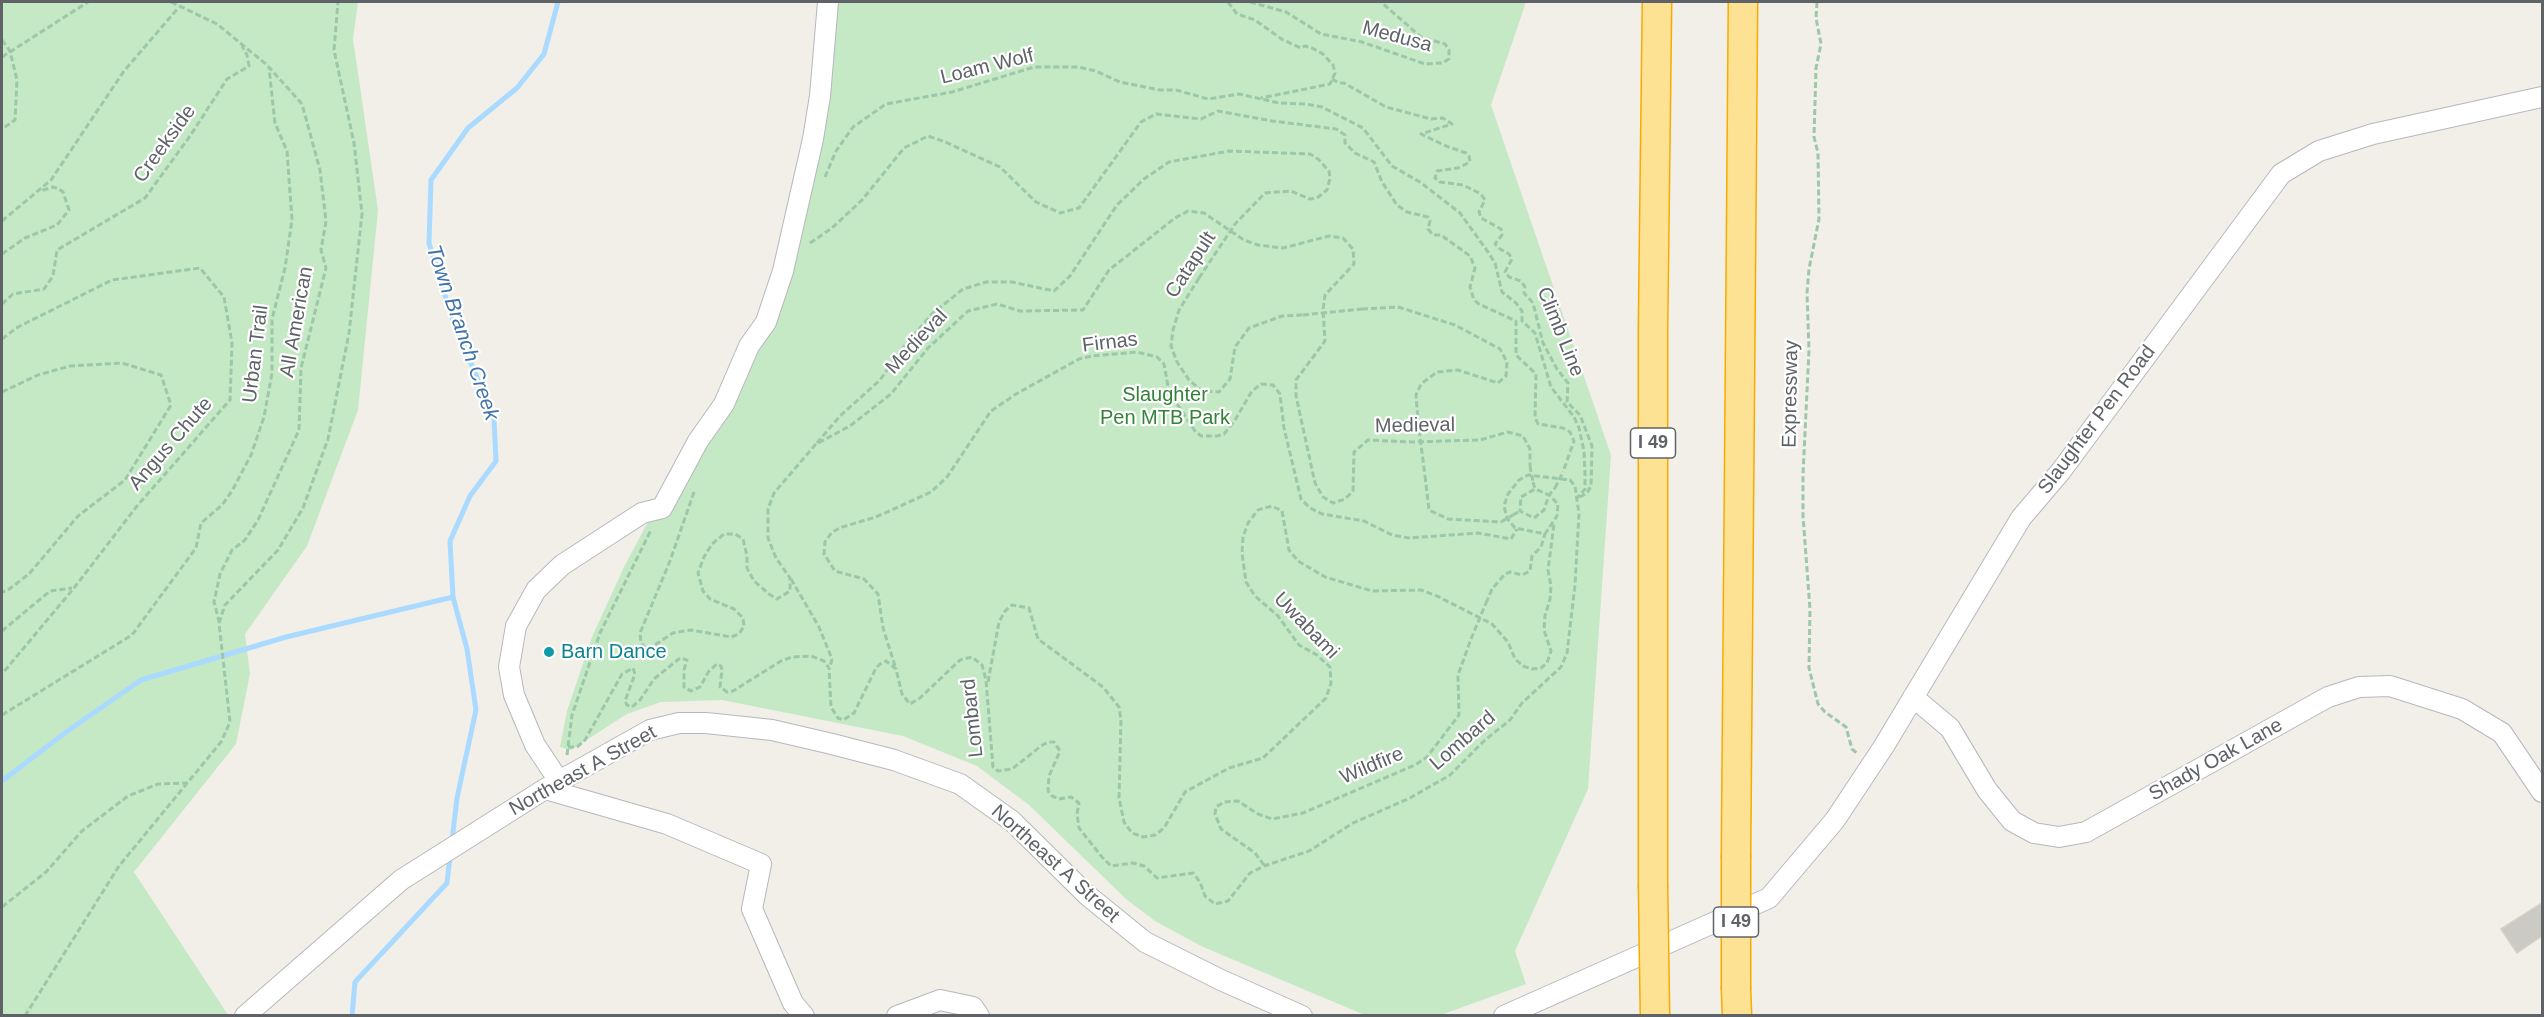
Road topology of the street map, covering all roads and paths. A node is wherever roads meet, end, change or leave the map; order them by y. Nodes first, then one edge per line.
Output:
1 (88, 2) edge
2 (171, 2) edge
3 (338, 2) edge
4 (828, 2) edge
5 (1228, 2) edge
6 (1250, 2) edge
7 (1381, 2) edge
8 (1657, 2) edge
9 (1743, 2) edge
10 (1817, 2) edge
11 (180, 6) junction
12 (2, 40) edge
13 (241, 44) junction
14 (10, 51) junction
15 (2, 57) edge
16 (269, 68) junction
17 (1332, 79) junction
18 (2542, 97) edge
19 (1259, 98) junction
20 (2, 129) edge
21 (823, 180) dead end
22 (34, 194) junction
23 (2, 221) edge
24 (2, 254) edge
25 (787, 255) junction
26 (2, 304) edge
27 (2, 339) edge
28 (2, 392) edge
29 (816, 444) junction
30 (698, 482) dead end
31 (1535, 489) junction
32 (1549, 495) junction
33 (1577, 498) junction
34 (662, 508) junction
35 (1520, 512) junction
36 (1554, 522) junction
37 (1517, 529) junction
38 (1545, 534) junction
39 (790, 578) junction
40 (74, 588) junction
41 (2, 592) edge
42 (1480, 617) junction
43 (219, 623) junction
44 (2, 631) edge
45 (830, 668) junction
46 (896, 669) junction
47 (2, 674) edge
48 (987, 686) junction
49 (1913, 697) junction
50 (2, 715) edge
51 (568, 747) junction
52 (1872, 764) junction
53 (556, 782) junction
54 (188, 783) junction
55 (2542, 792) edge
56 (1264, 866) junction
57 (2, 907) edge
58 (1737, 1002) edge
59 (25, 1016) edge
60 (245, 1016) edge
61 (804, 1016) edge
62 (897, 1016) edge
63 (980, 1016) edge
64 (1302, 1016) edge
65 (1504, 1016) edge
66 (1655, 1016) edge

1 - 14 path
2 - 11 path, All American
3 - 43 path
4 - 25 street
5 - 17 path
6 - 7 path, Medusa
8 - 66 highway, I 49, bridge
9 - 58 highway, I 49, bridge
10 - 52 path, Expressway
11 - 13 path, All American
11 - 22 path
12 - 14 path
13 - 16 path, All American
13 - 26 path, Creekside
14 - 15 path
14 - 20 path
16 - 43 path, All American
16 - 50 path, Urban Trail
17 - 19 path
17 - 33 path, Climb Line
18 - 49 street, Slaughter Pen Road
19 - 21 path, Loam Wolf
19 - 33 path, Loam Wolf
22 - 23 path
22 - 24 path
25 - 32 path, bridge
25 - 34 street
27 - 40 path, Angus Chute
28 - 41 path
29 - 31 path, Medieval, bridge
29 - 35 path, Catapult, bridge
29 - 39 path, Medieval
30 - 39 path
31 - 32 path
31 - 35 path
32 - 35 path
32 - 36 path
33 - 37 path
33 - 56 path, Lombard
34 - 51 path
34 - 53 street
36 - 38 path
36 - 42 path, Uwabami
37 - 38 path
37 - 46 path, Firnas
38 - 42 path, Wildfire, bridge
39 - 45 path, Medieval
40 - 44 path
40 - 47 path, Angus Chute
42 - 48 path, Uwabami
42 - 56 path, Wildfire, bridge
43 - 54 path, All American
45 - 46 path
45 - 51 path
46 - 48 path, Lombard
48 - 56 path, Lombard
49 - 52 street, Slaughter Pen Road
49 - 55 street, Shady Oak Lane
51 - 53 path
52 - 65 street, Slaughter Pen Road
53 - 60 street, Northeast A Street
53 - 61 street
53 - 64 street, Northeast A Street
54 - 57 path
54 - 59 path, All American
62 - 63 street

